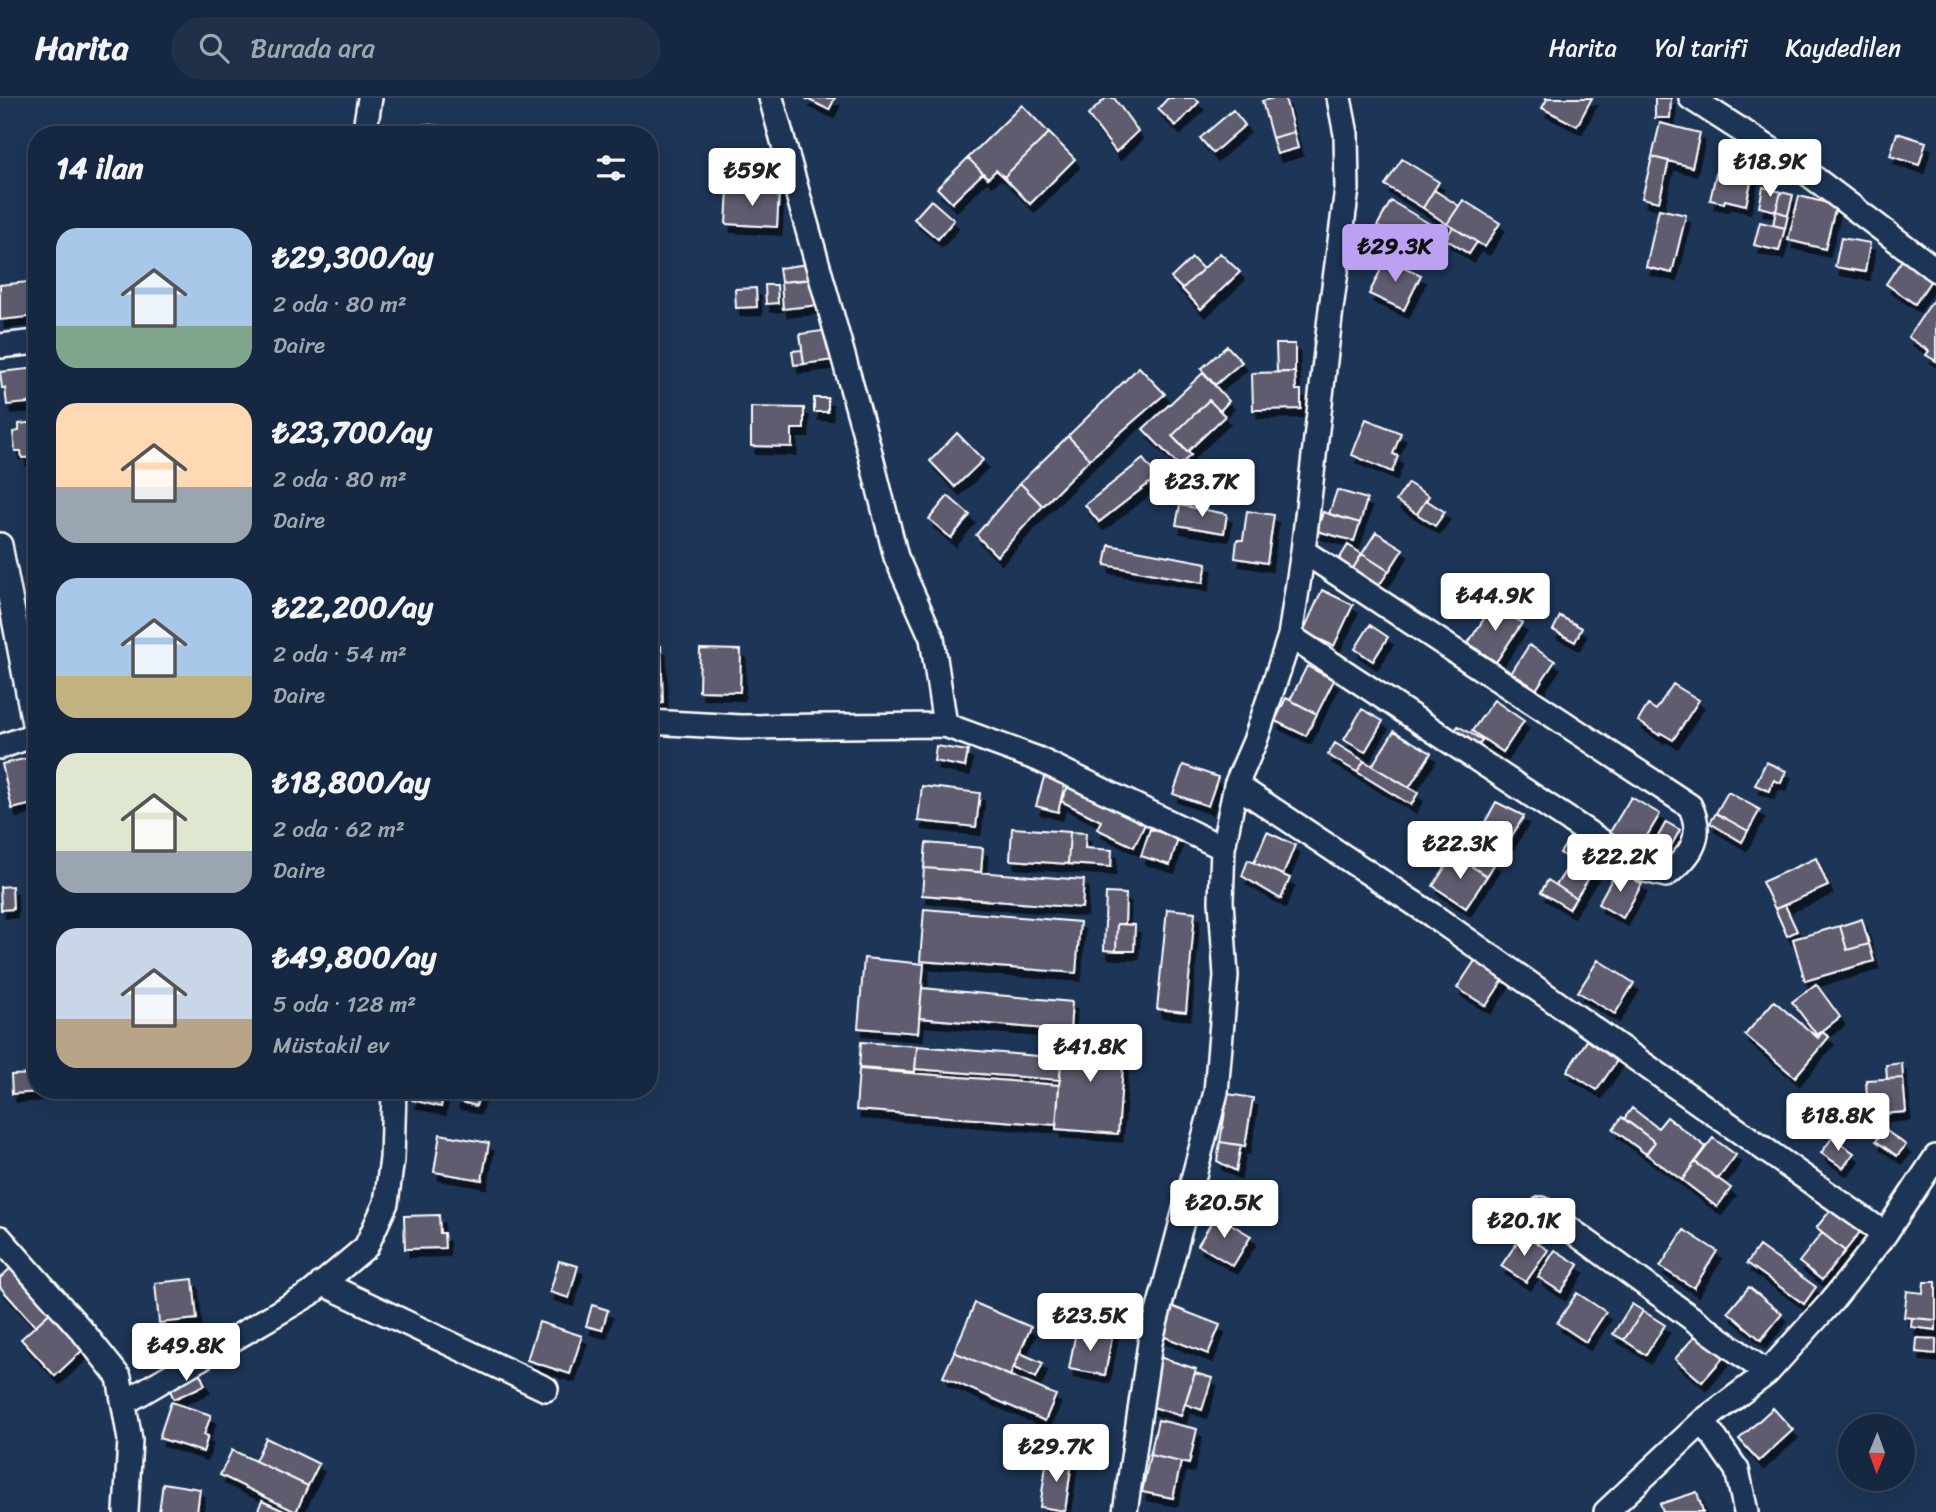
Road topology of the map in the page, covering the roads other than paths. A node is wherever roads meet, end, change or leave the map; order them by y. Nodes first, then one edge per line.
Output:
1 (370, 98) edge
2 (771, 98) edge
3 (1339, 98) edge
4 (1691, 98) edge
5 (365, 126) edge
6 (1936, 270) edge
7 (28, 343) edge
8 (0, 346) edge
9 (0, 545) edge
10 (1303, 551) junction
11 (1290, 636) junction
12 (28, 692) edge
13 (658, 722) edge
14 (945, 725) junction
15 (28, 737) edge
16 (0, 747) edge
17 (1236, 785) junction
18 (1223, 848) junction
19 (394, 1099) edge
20 (1936, 1157) edge
21 (1542, 1209) dead end
22 (1885, 1234) junction
23 (0, 1238) edge
24 (322, 1283) junction
25 (1767, 1373) junction
26 (546, 1389) dead end
27 (124, 1403) junction
28 (1703, 1422) junction
29 (126, 1512) edge
30 (1125, 1512) edge
31 (1606, 1512) edge
32 (1746, 1512) edge

1 - 5 street
2 - 14 street
3 - 10 street
4 - 6 street
7 - 8 street
9 - 12 street
10 - 11 street
10 - 11 street
11 - 17 street
13 - 14 street
14 - 18 street
15 - 16 street
17 - 18 street
17 - 22 street
18 - 30 street
19 - 24 street
20 - 22 street
21 - 25 street
22 - 25 street
23 - 27 street
24 - 26 street
24 - 27 street
25 - 28 street
27 - 29 street
28 - 31 street
28 - 32 street

